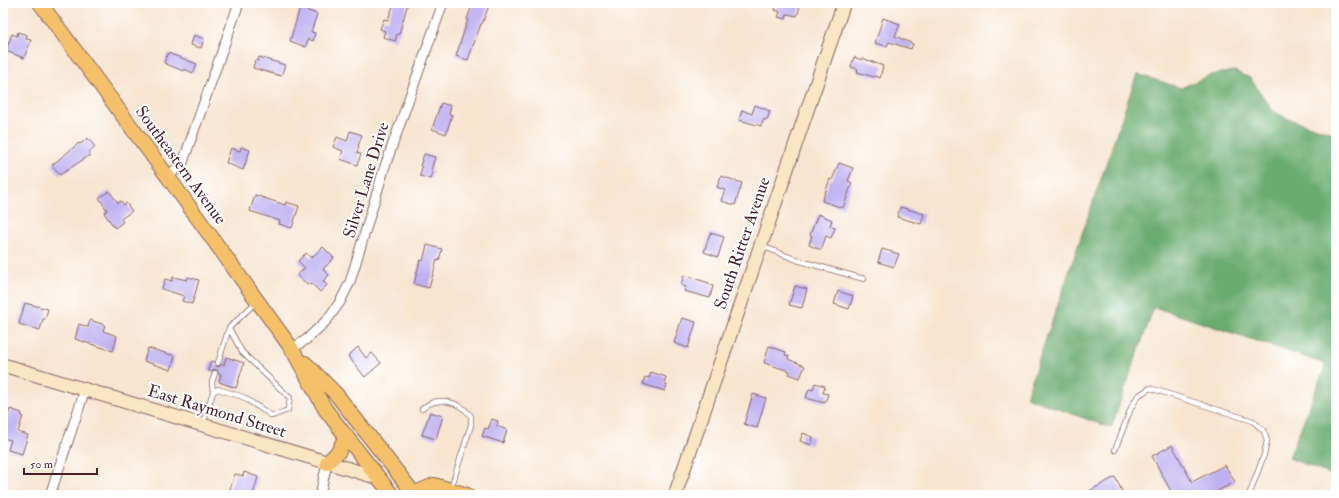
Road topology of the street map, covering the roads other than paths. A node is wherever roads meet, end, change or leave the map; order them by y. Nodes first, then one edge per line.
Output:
1 (239, 3) edge
2 (443, 3) edge
3 (844, 3) edge
4 (43, 4) edge
5 (168, 177) junction
6 (761, 246) junction
7 (864, 279) dead end
8 (258, 301) junction
9 (229, 328) junction
10 (292, 349) junction
11 (218, 363) dead end
12 (3, 365) edge
13 (215, 373) dead end
14 (85, 390) junction
15 (213, 392) junction
16 (422, 409) dead end
17 (203, 425) junction
18 (346, 435) junction
19 (1115, 450) dead end
20 (327, 463) junction
21 (379, 478) junction
22 (451, 490) junction
23 (417, 492) edge
24 (50, 495) edge
25 (320, 495) edge
26 (392, 495) edge
27 (468, 495) edge
28 (675, 495) edge
29 (1249, 495) edge

1 - 5 street
2 - 10 street, Silver Lane Drive
3 - 6 street, South Ritter Avenue
4 - 5 main road, Southeastern Avenue
5 - 8 main road, Southeastern Avenue
6 - 7 lane
6 - 28 street, South Ritter Avenue
8 - 9 lane
8 - 10 main road, Southeastern Avenue
9 - 11 lane
9 - 15 lane
10 - 18 main road, Southeastern Avenue
10 - 23 main road, Southeastern Avenue
12 - 14 street, East Raymond Street
13 - 15 lane
14 - 17 street, East Raymond Street
14 - 24 street
15 - 17 lane
16 - 22 lane
17 - 20 street, East Raymond Street
18 - 20 main road
18 - 21 main road, Southeastern Avenue
19 - 29 lane
20 - 21 street, East Raymond Street
20 - 25 street
21 - 23 main road, East Raymond Street
21 - 26 main road, Southeastern Avenue
22 - 23 main road
22 - 27 main road

